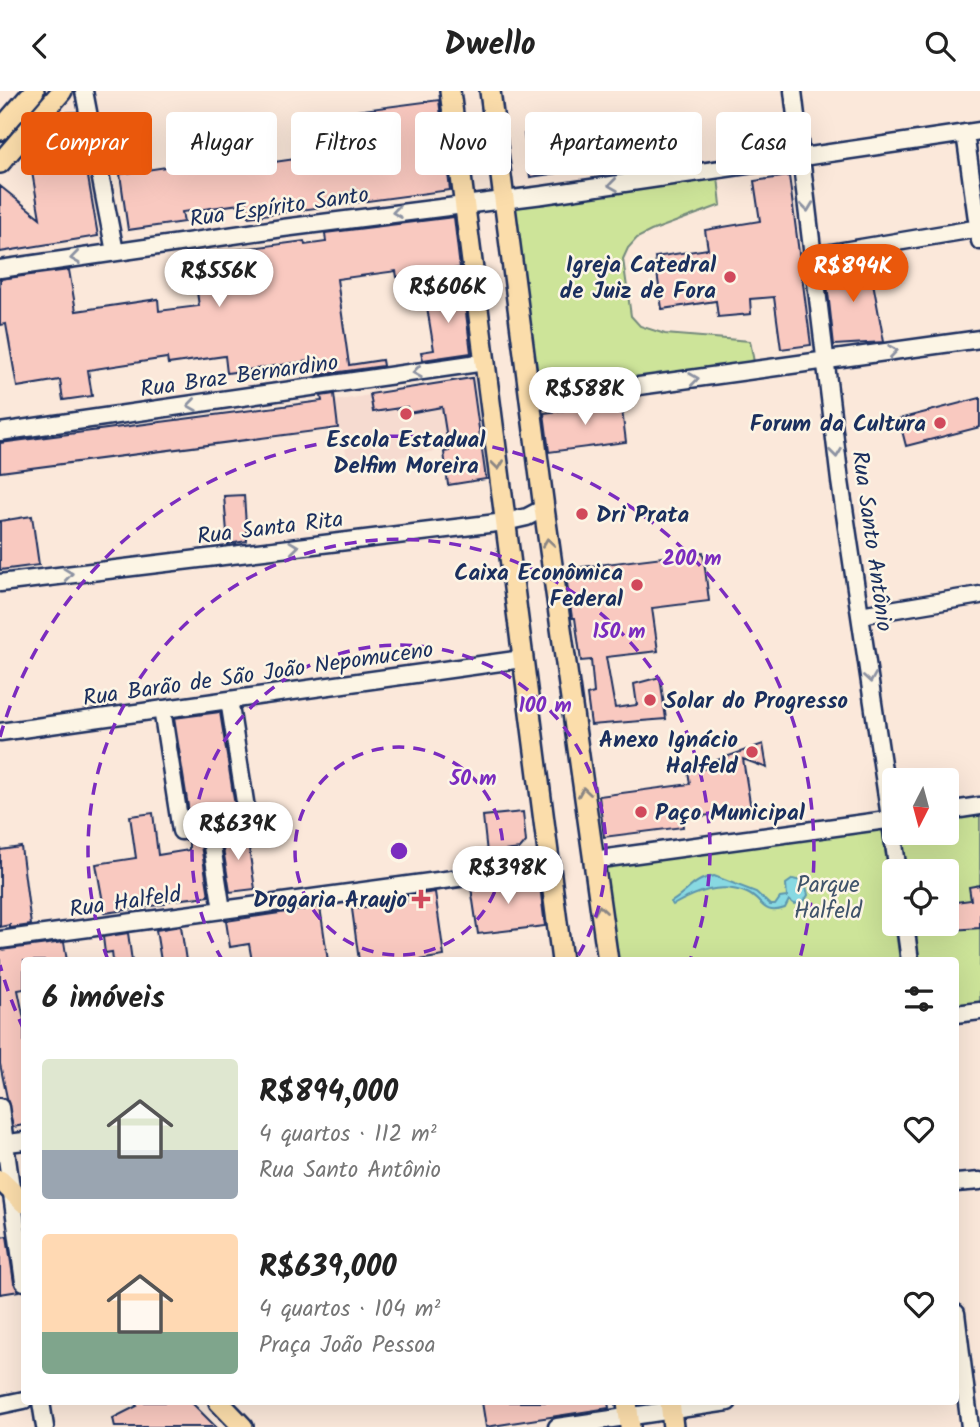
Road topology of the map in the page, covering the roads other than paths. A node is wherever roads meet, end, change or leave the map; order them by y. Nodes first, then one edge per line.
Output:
1 (34, 91) edge
2 (62, 91) edge
3 (450, 91) edge
4 (490, 91) edge
5 (793, 91) edge
6 (86, 93) edge
7 (796, 112) edge
8 (0, 130) edge
9 (972, 132) edge
10 (811, 156) edge
11 (0, 163) edge
12 (716, 169) edge
13 (803, 175) edge
14 (503, 200) junction
15 (464, 203) junction
16 (979, 233) edge
17 (115, 252) junction
18 (813, 256) junction
19 (0, 269) edge
20 (980, 339) edge
21 (826, 361) junction
22 (485, 362) junction
23 (530, 401) junction
24 (0, 432) edge
25 (544, 508) junction
26 (505, 522) junction
27 (0, 583) edge
28 (980, 595) edge
29 (860, 615) junction
30 (522, 659) junction
31 (229, 700) junction
32 (162, 709) junction
33 (0, 731) edge
34 (885, 768) edge
35 (980, 806) edge
36 (959, 809) edge
37 (882, 820) edge
38 (209, 827) junction
39 (593, 860) junction
40 (548, 866) junction
41 (222, 910) junction
42 (906, 936) edge
43 (0, 940) edge
44 (561, 957) edge
45 (607, 957) edge
46 (909, 957) edge
47 (980, 1011) edge
48 (959, 1014) edge
49 (0, 1108) edge
50 (21, 1141) edge
51 (3, 1144) edge
52 (980, 1181) edge
53 (959, 1183) edge
54 (12, 1191) edge
55 (21, 1259) edge
56 (980, 1365) edge
57 (959, 1368) edge
58 (21, 1401) edge
59 (0, 1405) edge
60 (41, 1405) edge
61 (222, 1405) edge
62 (713, 1405) edge
63 (671, 1413) edge
64 (629, 1415) edge
65 (45, 1427) edge
66 (243, 1427) edge
67 (557, 1427) edge
68 (970, 1427) edge

1 - 8 main road
2 - 11 main road
3 - 15 main road
4 - 14 main road
5 - 7 street, Rua Santo Antônio
6 - 17 street
9 - 10 street, Rua Espírito Santo
9 - 16 street
12 -> 14 street, Rua Espírito Santo
13 -> 18 street, Rua Santo Antônio
14 - 15 street, Rua Espírito Santo
14 - 23 main road
15 -> 17 street, Rua Espírito Santo
15 - 22 main road
16 - 18 street
17 -> 19 street, Rua Espírito Santo
18 - 21 street, Rua Santo Antônio
21 -> 20 street
23 -> 21 street
21 -> 29 street, Rua Santo Antônio
22 -> 24 street, Rua Braz Bernardino
22 -> 26 main road
23 - 25 main road
25 - 26 street, Rua Santa Rita
39 -> 25 main road
27 -> 26 street, Rua Santa Rita
26 - 30 main road
28 - 29 street
29 -> 34 street, Rua Santo Antônio
30 - 31 street, Rua Barão de São João Nepomuceno
30 - 40 main road
31 - 32 street, Rua Barão de São João Nepomuceno
31 - 38 street
32 - 33 street, Rua Barão de São João Nepomuceno
32 - 38 street
35 - 36 street
37 - 39 street
38 - 41 street
45 -> 39 main road
40 - 41 street, Rua Halfeld
40 - 44 main road
41 - 43 street, Rua Halfeld
42 - 46 street
47 - 48 street
49 - 51 street
50 - 51 street
51 - 54 street
52 - 53 street
54 - 55 street
56 - 57 street
57 - 68 street
58 - 59 street
60 - 65 street
61 - 66 main road
62 - 63 street
63 - 64 street
64 - 67 street

